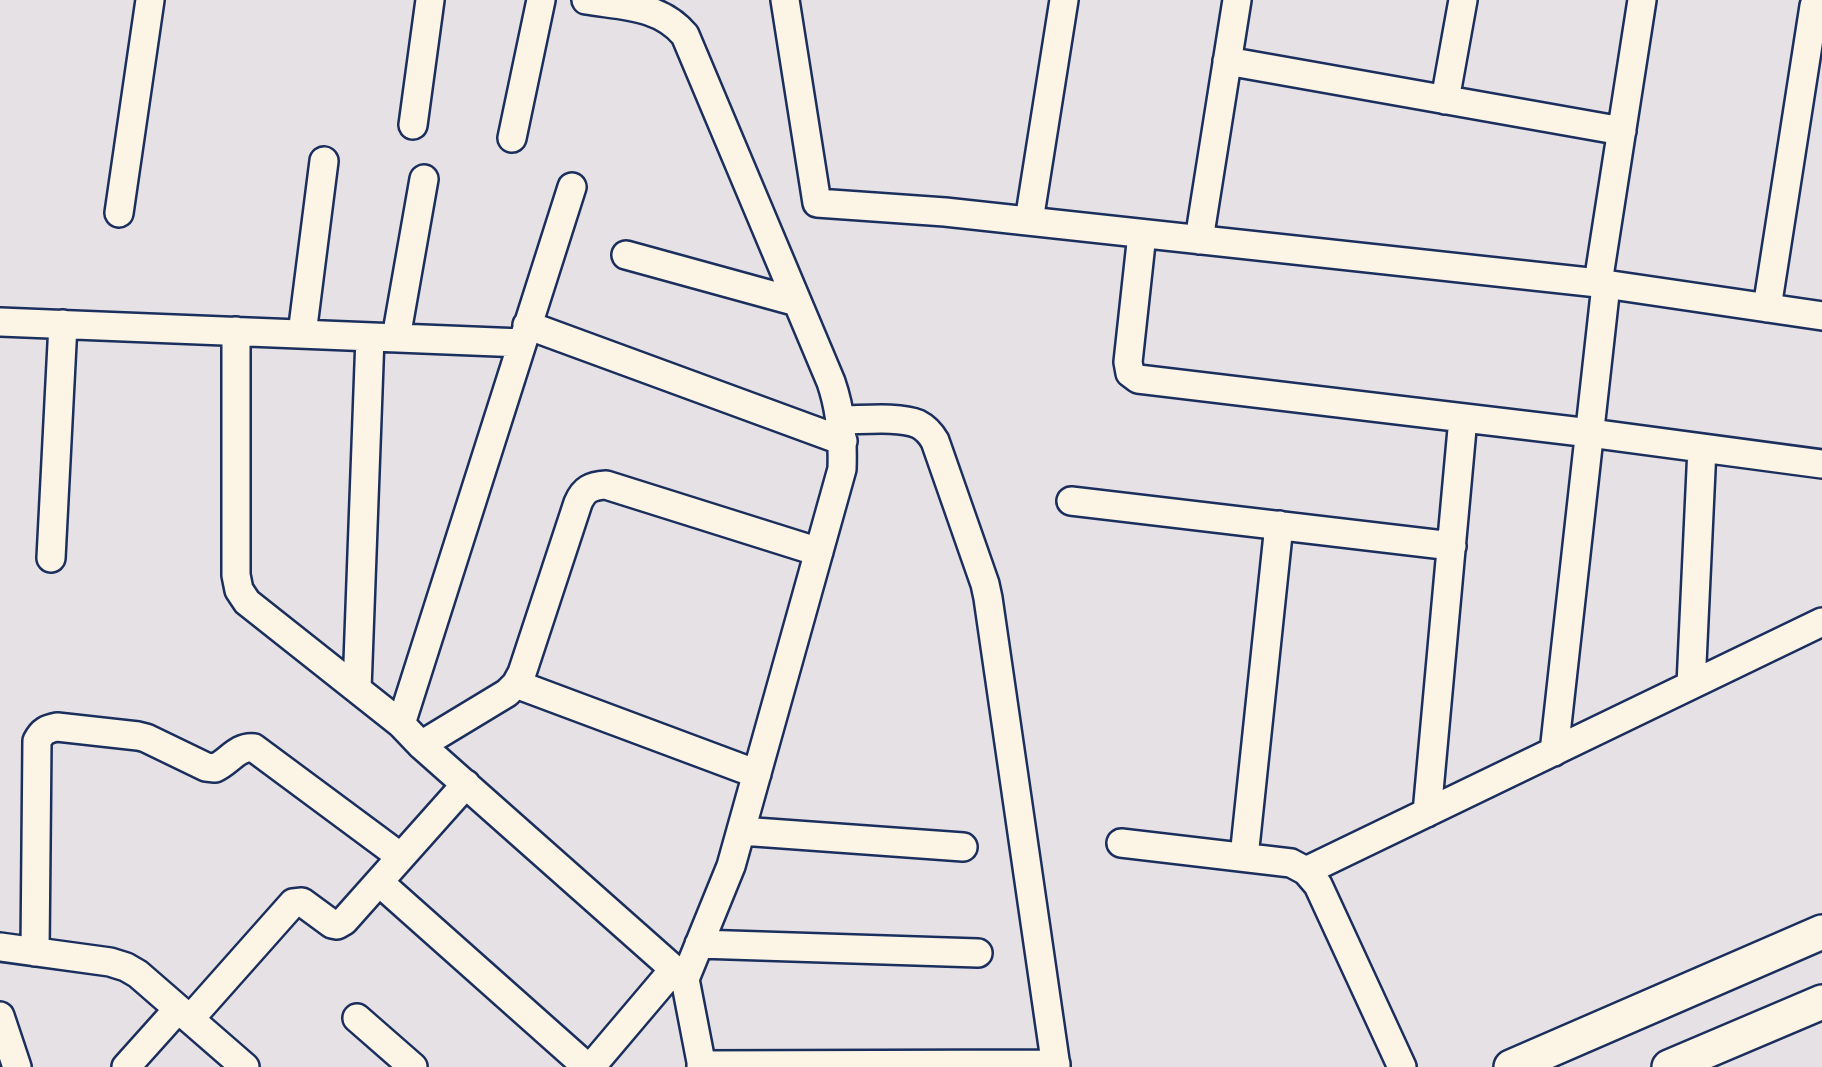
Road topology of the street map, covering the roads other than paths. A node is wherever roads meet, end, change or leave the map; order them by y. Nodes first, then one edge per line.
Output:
1 (150, 0) edge
2 (430, 0) edge
3 (541, 0) edge
4 (586, 0) edge
5 (785, 0) edge
6 (1064, 0) edge
7 (1237, 0) edge
8 (1463, 0) edge
9 (1642, 0) edge
10 (1814, 6) dead end
11 (1227, 61) junction
12 (1445, 100) junction
13 (413, 125) dead end
14 (1622, 131) junction
15 (512, 138) dead end
16 (324, 161) dead end
17 (424, 178) dead end
18 (572, 187) dead end
19 (119, 213) dead end
20 (1029, 221) junction
21 (1142, 234) junction
22 (1199, 240) junction
23 (626, 255) dead end
24 (1602, 284) junction
25 (797, 302) junction
26 (1767, 308) junction
27 (1822, 316) edge
28 (0, 322) edge
29 (63, 324) junction
30 (236, 331) junction
31 (302, 334) junction
32 (524, 334) junction
33 (383, 338) junction
34 (1464, 418) junction
35 (842, 430) junction
36 (1590, 433) junction
37 (1702, 448) junction
38 (1822, 464) edge
39 (1071, 501) dead end
40 (1279, 525) junction
41 (1452, 546) junction
42 (819, 552) junction
43 (51, 558) dead end
44 (1822, 622) edge
45 (516, 684) junction
46 (1691, 685) junction
47 (357, 688) junction
48 (401, 724) junction
49 (421, 745) junction
50 (1554, 752) junction
51 (757, 774) junction
52 (466, 784) junction
53 (1426, 813) junction
54 (741, 831) junction
55 (1121, 843) dead end
56 (963, 847) dead end
57 (401, 858) junction
58 (1244, 858) junction
59 (1306, 871) junction
60 (379, 882) junction
61 (1822, 932) edge
62 (699, 944) junction
63 (0, 947) edge
64 (34, 952) junction
65 (978, 953) dead end
66 (679, 974) junction
67 (1822, 1002) edge
68 (184, 1014) junction
69 (0, 1016) edge
70 (357, 1017) dead end
71 (1056, 1065) edge
72 (701, 1066) edge
73 (18, 1067) edge
74 (126, 1067) edge
75 (245, 1067) edge
76 (413, 1067) edge
77 (589, 1067) edge
78 (1402, 1067) edge
79 (1511, 1067) edge
80 (1669, 1067) edge

1 - 19 street
2 - 13 street
3 - 15 street
4 - 25 street
5 - 20 street
6 - 20 street
7 - 11 street
8 - 12 street
9 - 14 street
10 - 26 street
11 - 12 street
11 - 22 street
12 - 14 street
14 - 24 street
16 - 31 street
17 - 33 street
18 - 32 street
20 - 21 street
21 - 22 street
21 - 34 street
22 - 24 street
23 - 25 street
24 - 26 street
24 - 36 street
25 - 35 street
26 - 27 street
28 - 29 street
29 - 30 street
29 - 43 street
30 - 31 street
30 - 47 street
31 - 33 street
32 - 33 street
32 - 35 street
32 - 48 street
33 - 47 street
34 - 36 street
34 - 41 street
35 - 42 street
35 - 71 street
36 - 37 street
36 - 50 street
37 - 38 street
37 - 46 street
39 - 40 street
40 - 41 street
40 - 58 street
41 - 53 street
42 - 45 street
42 - 51 street
44 - 46 street
45 - 49 street
45 - 51 street
46 - 50 street
47 - 48 street
48 - 49 street
49 - 52 street
50 - 53 street
51 - 54 street
52 - 57 street
52 - 66 street
53 - 59 street
54 - 56 street
54 - 62 street
55 - 58 street
57 - 60 street
57 - 64 street
58 - 59 street
59 - 78 street
60 - 68 street
60 - 77 street
61 - 79 street
62 - 65 street
62 - 66 street
63 - 64 street
64 - 68 street
66 - 72 street
66 - 77 street
67 - 80 street
68 - 74 street
68 - 75 street
69 - 73 street
70 - 76 street
71 - 72 street

